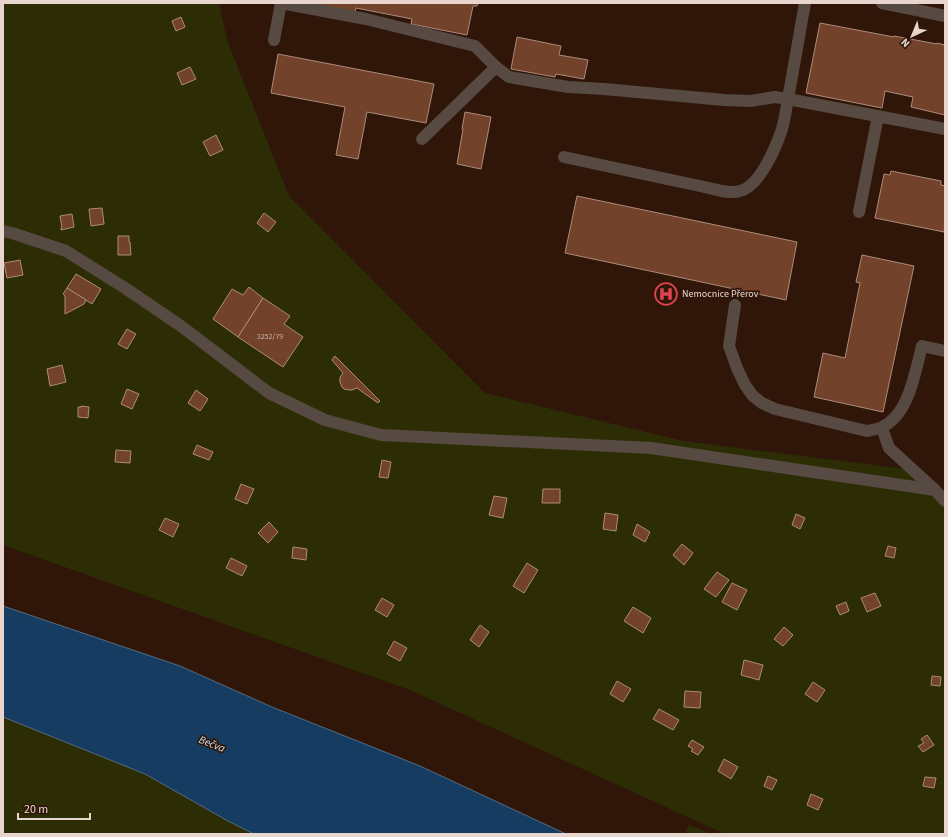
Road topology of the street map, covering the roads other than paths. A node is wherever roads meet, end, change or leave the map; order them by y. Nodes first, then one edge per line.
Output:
1 (281, 3) edge
2 (805, 3) edge
3 (882, 3) edge
4 (945, 16) edge
5 (274, 40) dead end
6 (496, 67) junction
7 (788, 99) junction
8 (878, 116) junction
9 (945, 129) edge
10 (422, 139) dead end
11 (564, 157) dead end
12 (859, 212) dead end
13 (3, 231) edge
14 (735, 305) dead end
15 (945, 352) edge
16 (882, 428) junction
17 (935, 490) junction
18 (945, 501) edge

1 - 5 lane
1 - 6 lane
2 - 7 lane
3 - 4 lane
6 - 7 lane
6 - 10 lane
7 - 8 lane
7 - 11 lane
8 - 9 lane
8 - 12 lane
13 - 17 lane
14 - 16 lane
15 - 16 lane
16 - 17 lane
17 - 18 lane

